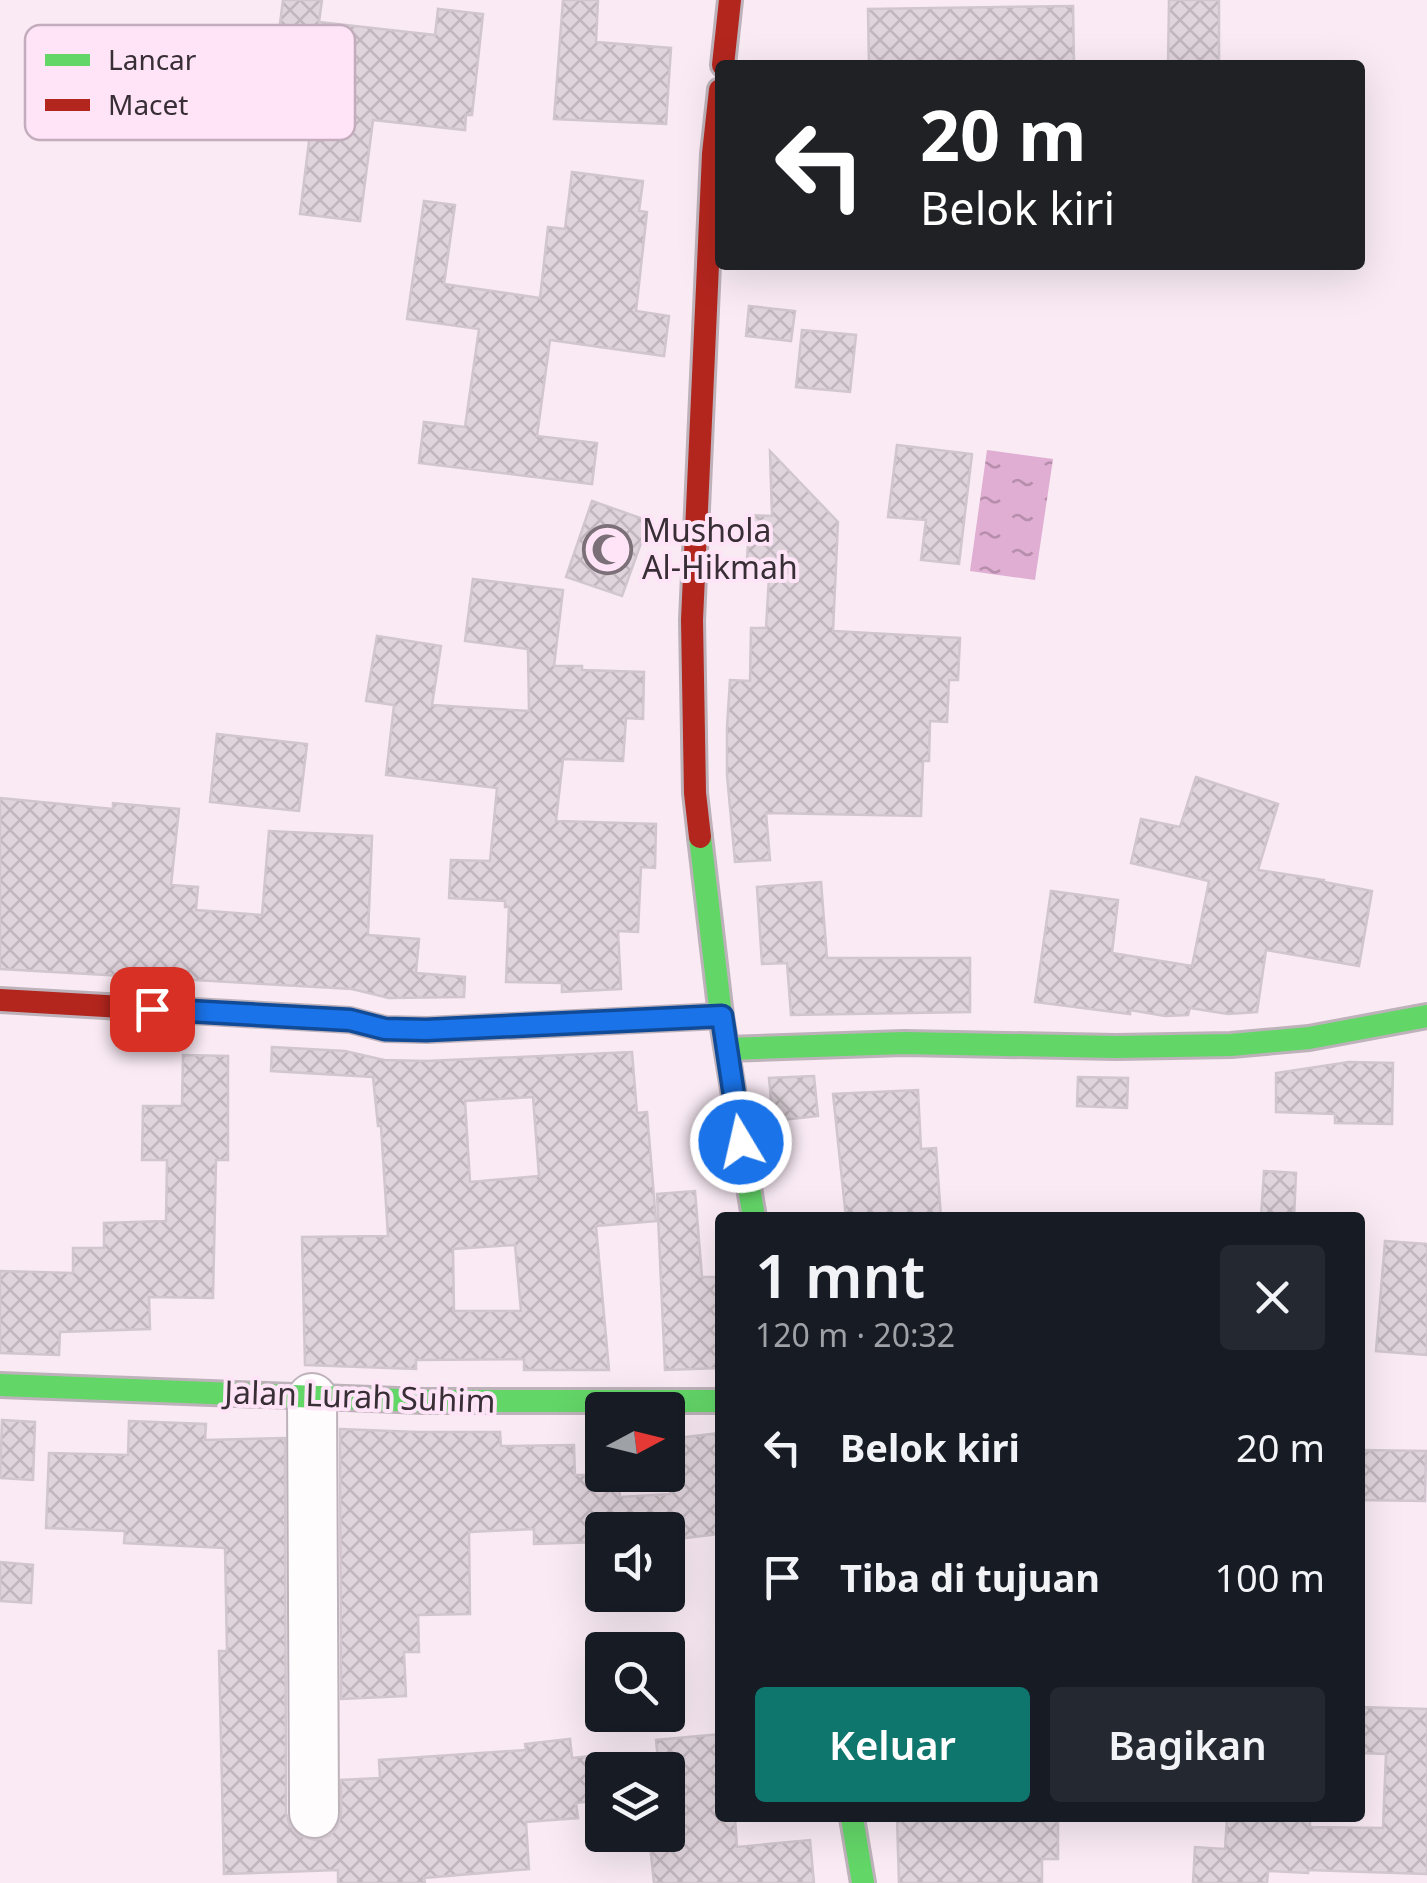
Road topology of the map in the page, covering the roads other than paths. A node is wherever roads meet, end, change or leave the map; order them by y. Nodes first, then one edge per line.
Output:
1 (730, 0) edge
2 (724, 60) edge
3 (715, 136) edge
4 (0, 1000) edge
5 (722, 1016) junction
6 (1427, 1016) edge
7 (727, 1049) junction
8 (753, 1212) edge
9 (0, 1385) edge
10 (312, 1398) junction
11 (715, 1401) edge
12 (314, 1813) dead end
13 (853, 1822) edge
14 (863, 1883) edge

1 - 2 street
3 - 5 street
4 - 5 street
5 - 7 street
6 - 7 street
7 - 8 street
9 - 10 street, Jalan Lurah Suhim
10 - 11 street, Jalan Lurah Suhim
10 - 12 street
13 - 14 street

